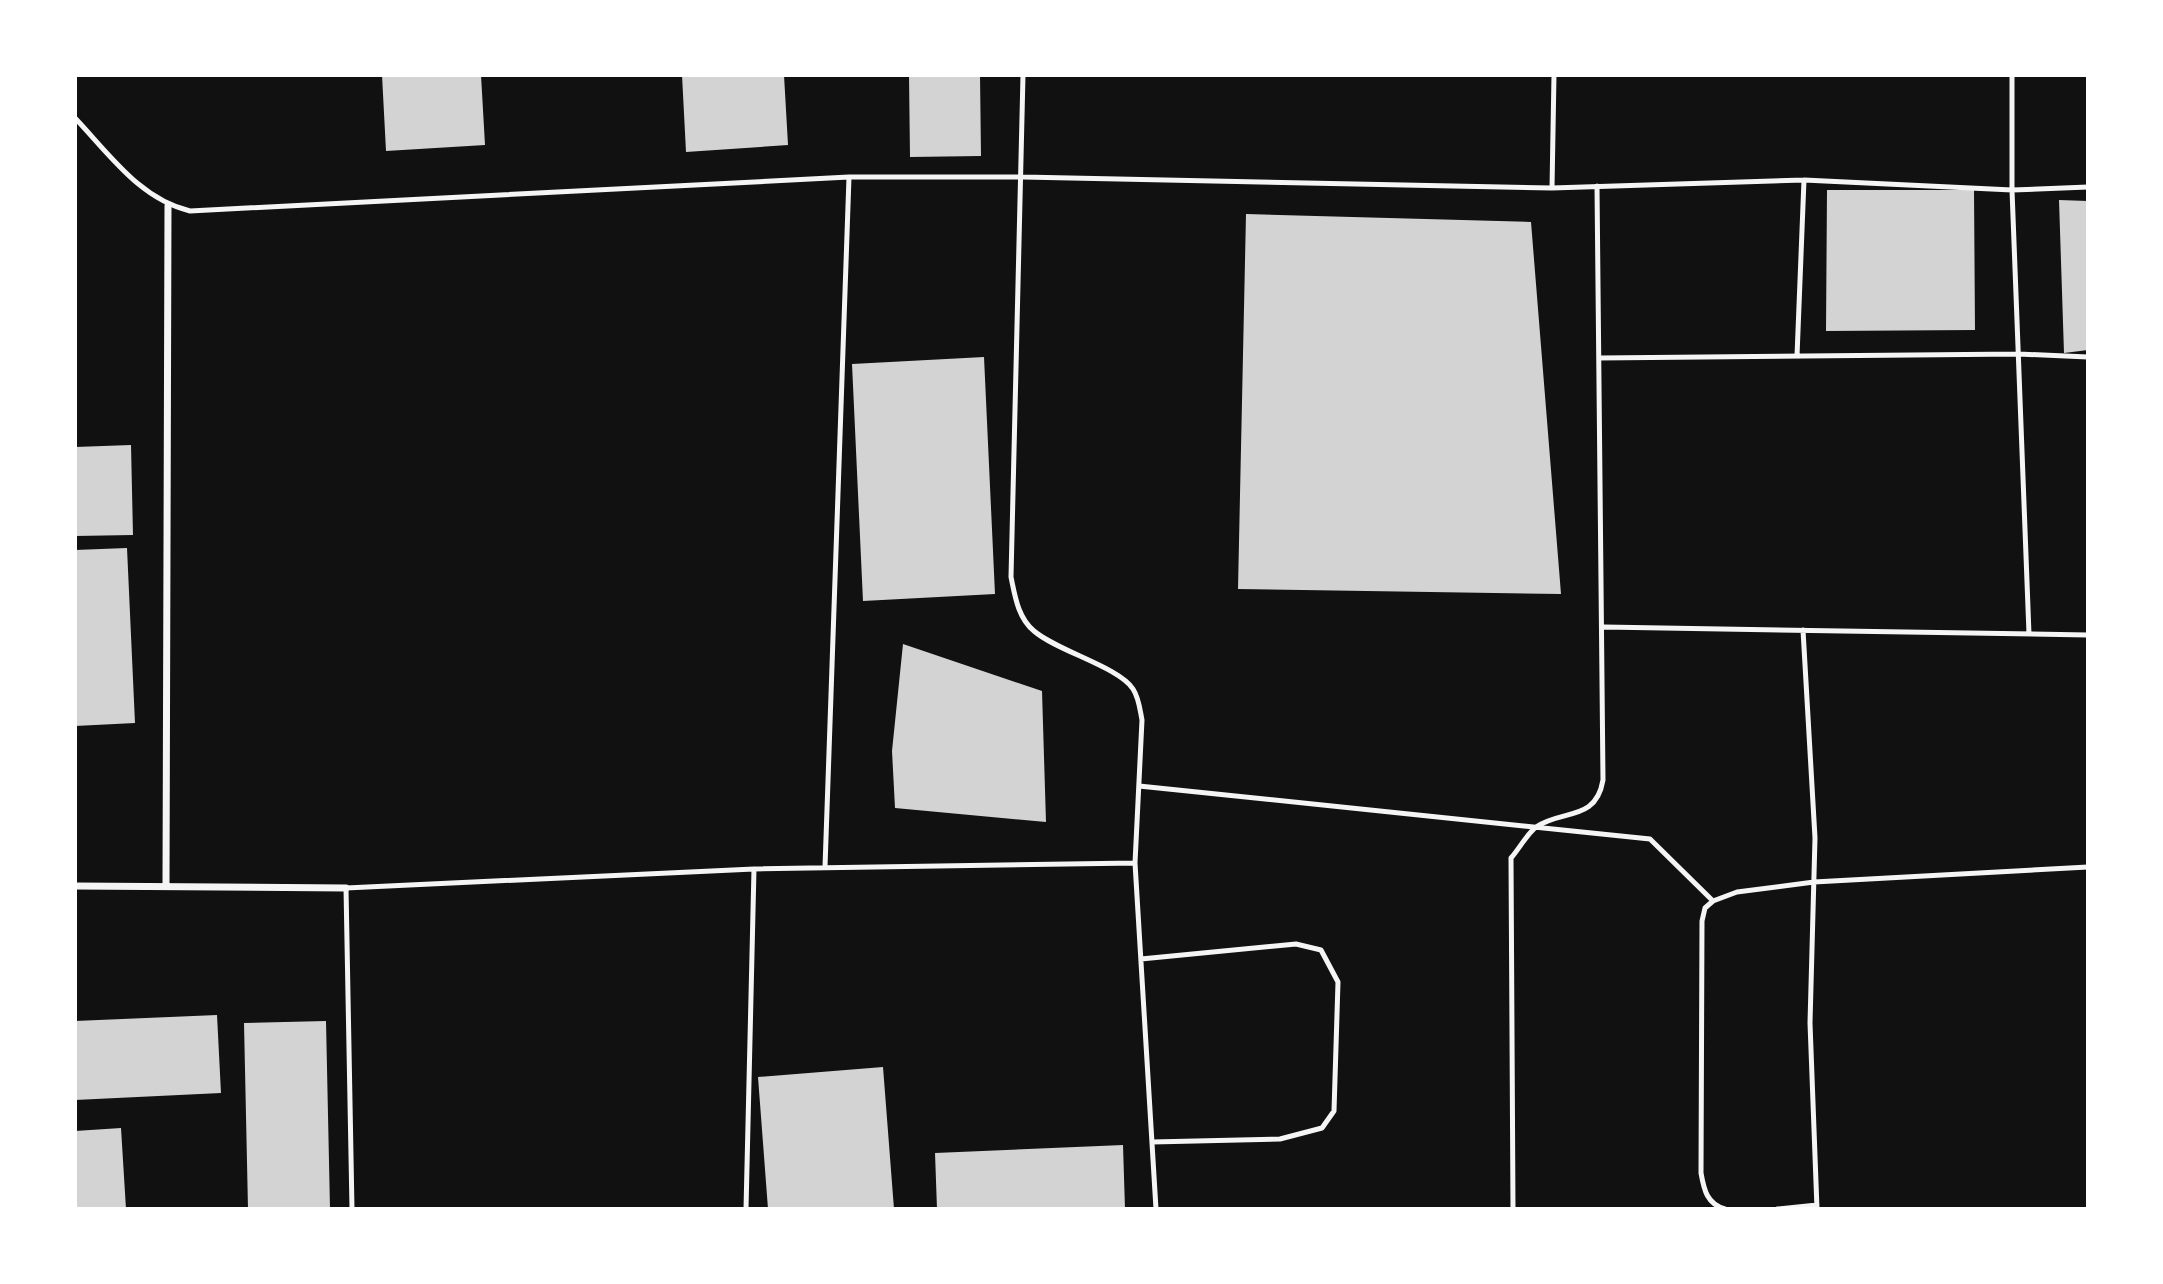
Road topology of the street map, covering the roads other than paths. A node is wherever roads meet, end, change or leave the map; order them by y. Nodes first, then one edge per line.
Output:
1 (1023, 75) edge
2 (1554, 75) edge
3 (2012, 75) edge
4 (75, 118) edge
5 (849, 177) junction
6 (1023, 177) junction
7 (1804, 180) junction
8 (1597, 186) junction
9 (2088, 187) edge
10 (1552, 188) junction
11 (2012, 190) junction
12 (168, 206) junction
13 (2019, 354) junction
14 (1797, 356) junction
15 (2088, 357) edge
16 (1600, 358) junction
17 (1604, 627) junction
18 (1803, 630) junction
19 (2029, 634) junction
20 (2088, 635) edge
21 (1139, 786) junction
22 (1536, 827) junction
23 (1135, 863) junction
24 (825, 867) junction
25 (2088, 867) edge
26 (754, 869) junction
27 (1814, 882) junction
28 (75, 886) edge
29 (166, 886) junction
30 (346, 888) junction
31 (1713, 901) junction
32 (1141, 959) junction
33 (1152, 1142) junction
34 (1817, 1207) edge
35 (352, 1209) edge
36 (746, 1209) edge
37 (1156, 1209) edge
38 (1513, 1209) edge
39 (1725, 1209) edge
40 (1777, 1209) edge

1 - 6 lane
2 - 10 lane
3 - 11 lane
4 - 12 lane
5 - 6 lane
5 - 12 lane
5 - 24 lane
6 - 10 lane
6 - 21 lane
7 - 8 lane
7 - 11 lane
7 - 14 lane
8 - 10 lane
8 - 16 lane
9 - 11 lane
11 - 13 lane
12 - 29 street
13 - 14 lane
13 - 15 lane
13 - 19 lane
14 - 16 lane
16 - 17 lane
17 - 18 lane
17 - 22 lane
18 - 19 lane
18 - 27 lane
19 - 20 lane
21 - 22 lane
21 - 23 lane
22 - 31 lane
22 - 38 lane
23 - 24 lane
23 - 32 lane
24 - 26 lane
25 - 27 lane
26 - 30 lane
26 - 36 lane
27 - 31 lane
27 - 34 lane
28 - 29 street
29 - 30 street
30 - 35 lane
31 - 39 lane
32 - 33 lane
32 - 33 lane
33 - 37 lane
34 - 40 lane

